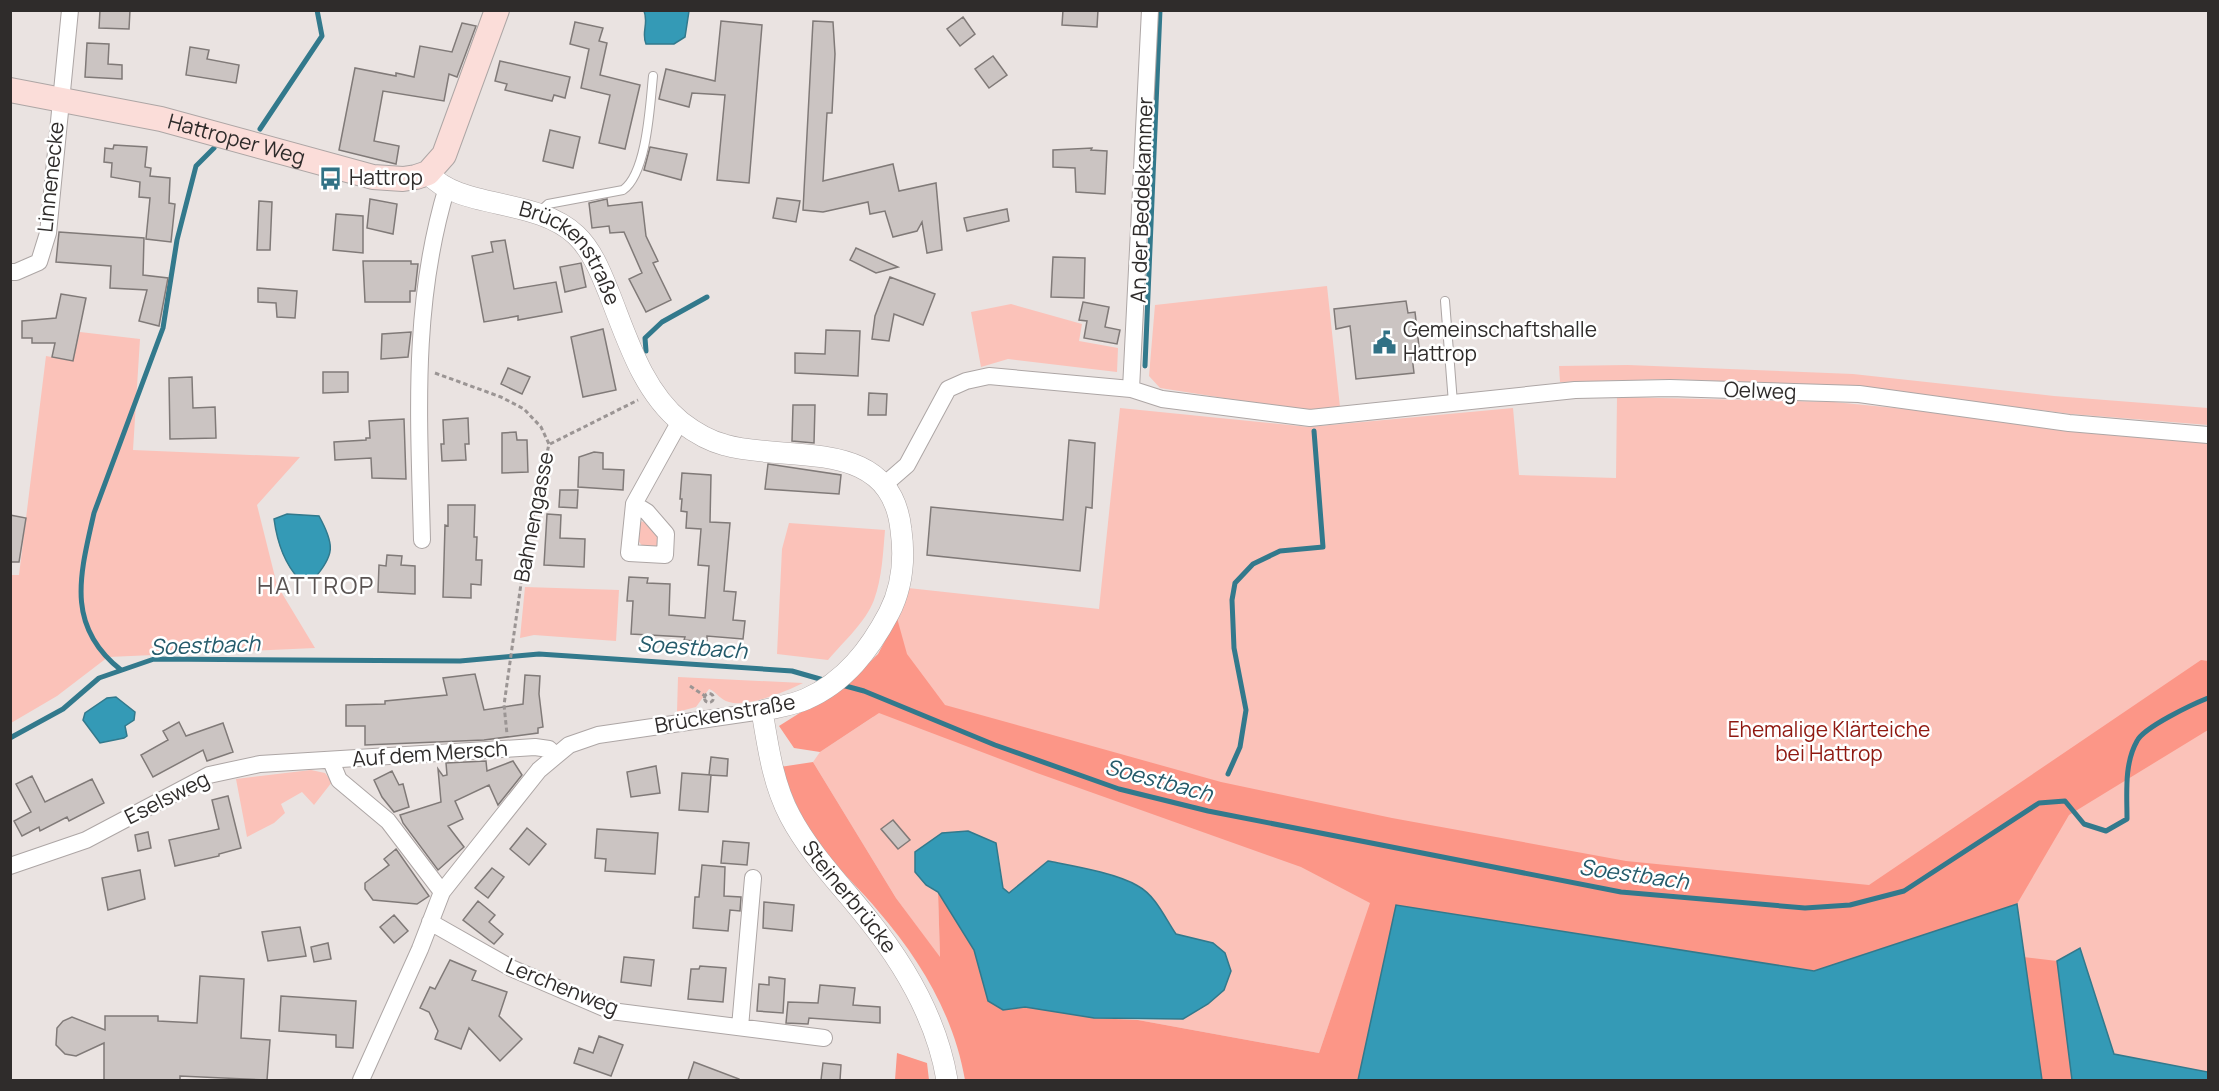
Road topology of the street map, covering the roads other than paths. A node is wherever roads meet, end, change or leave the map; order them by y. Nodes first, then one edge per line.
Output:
1 (70, 10) edge
2 (497, 10) edge
3 (1150, 10) edge
4 (653, 76) dead end
5 (10, 90) edge
6 (60, 98) junction
7 (428, 173) junction
8 (447, 187) junction
9 (538, 213) junction
10 (10, 272) edge
11 (1445, 301) dead end
12 (1131, 389) junction
13 (1453, 403) junction
14 (680, 421) junction
15 (2208, 435) edge
16 (884, 485) junction
17 (634, 504) dead end
18 (422, 540) dead end
19 (762, 711) junction
20 (555, 755) junction
21 (331, 761) junction
22 (10, 866) edge
23 (753, 878) dead end
24 (442, 892) junction
25 (430, 922) junction
26 (740, 1027) junction
27 (824, 1038) dead end
28 (361, 1080) edge
29 (946, 1080) edge

1 - 6 street
2 - 7 main road
3 - 12 street, An der Beddekammer
4 - 9 lane
5 - 6 main road, Hattroper Weg
6 - 7 main road, Hattroper Weg
6 - 10 street, Linnenecke
7 - 8 street, Brückenstraße
8 - 9 street, Brückenstraße
8 - 18 street
9 - 14 street, Brückenstraße
11 - 13 lane
12 - 13 street, Oelweg
12 - 16 street
13 - 15 street, Oelweg
14 - 16 street, Brückenstraße
14 - 17 street
16 - 19 street, Brückenstraße
19 - 20 street, Brückenstraße
19 - 29 street, Steinerbrücke
20 - 21 street, Auf dem Mersch
20 - 24 street, Brückenstraße
21 - 22 street, Eselsweg
21 - 24 street, Auf dem Mersch
23 - 26 street
24 - 25 street, Brückenstraße
25 - 26 street, Lerchenweg
25 - 28 street, Brückenstraße
26 - 27 street, Lerchenweg

